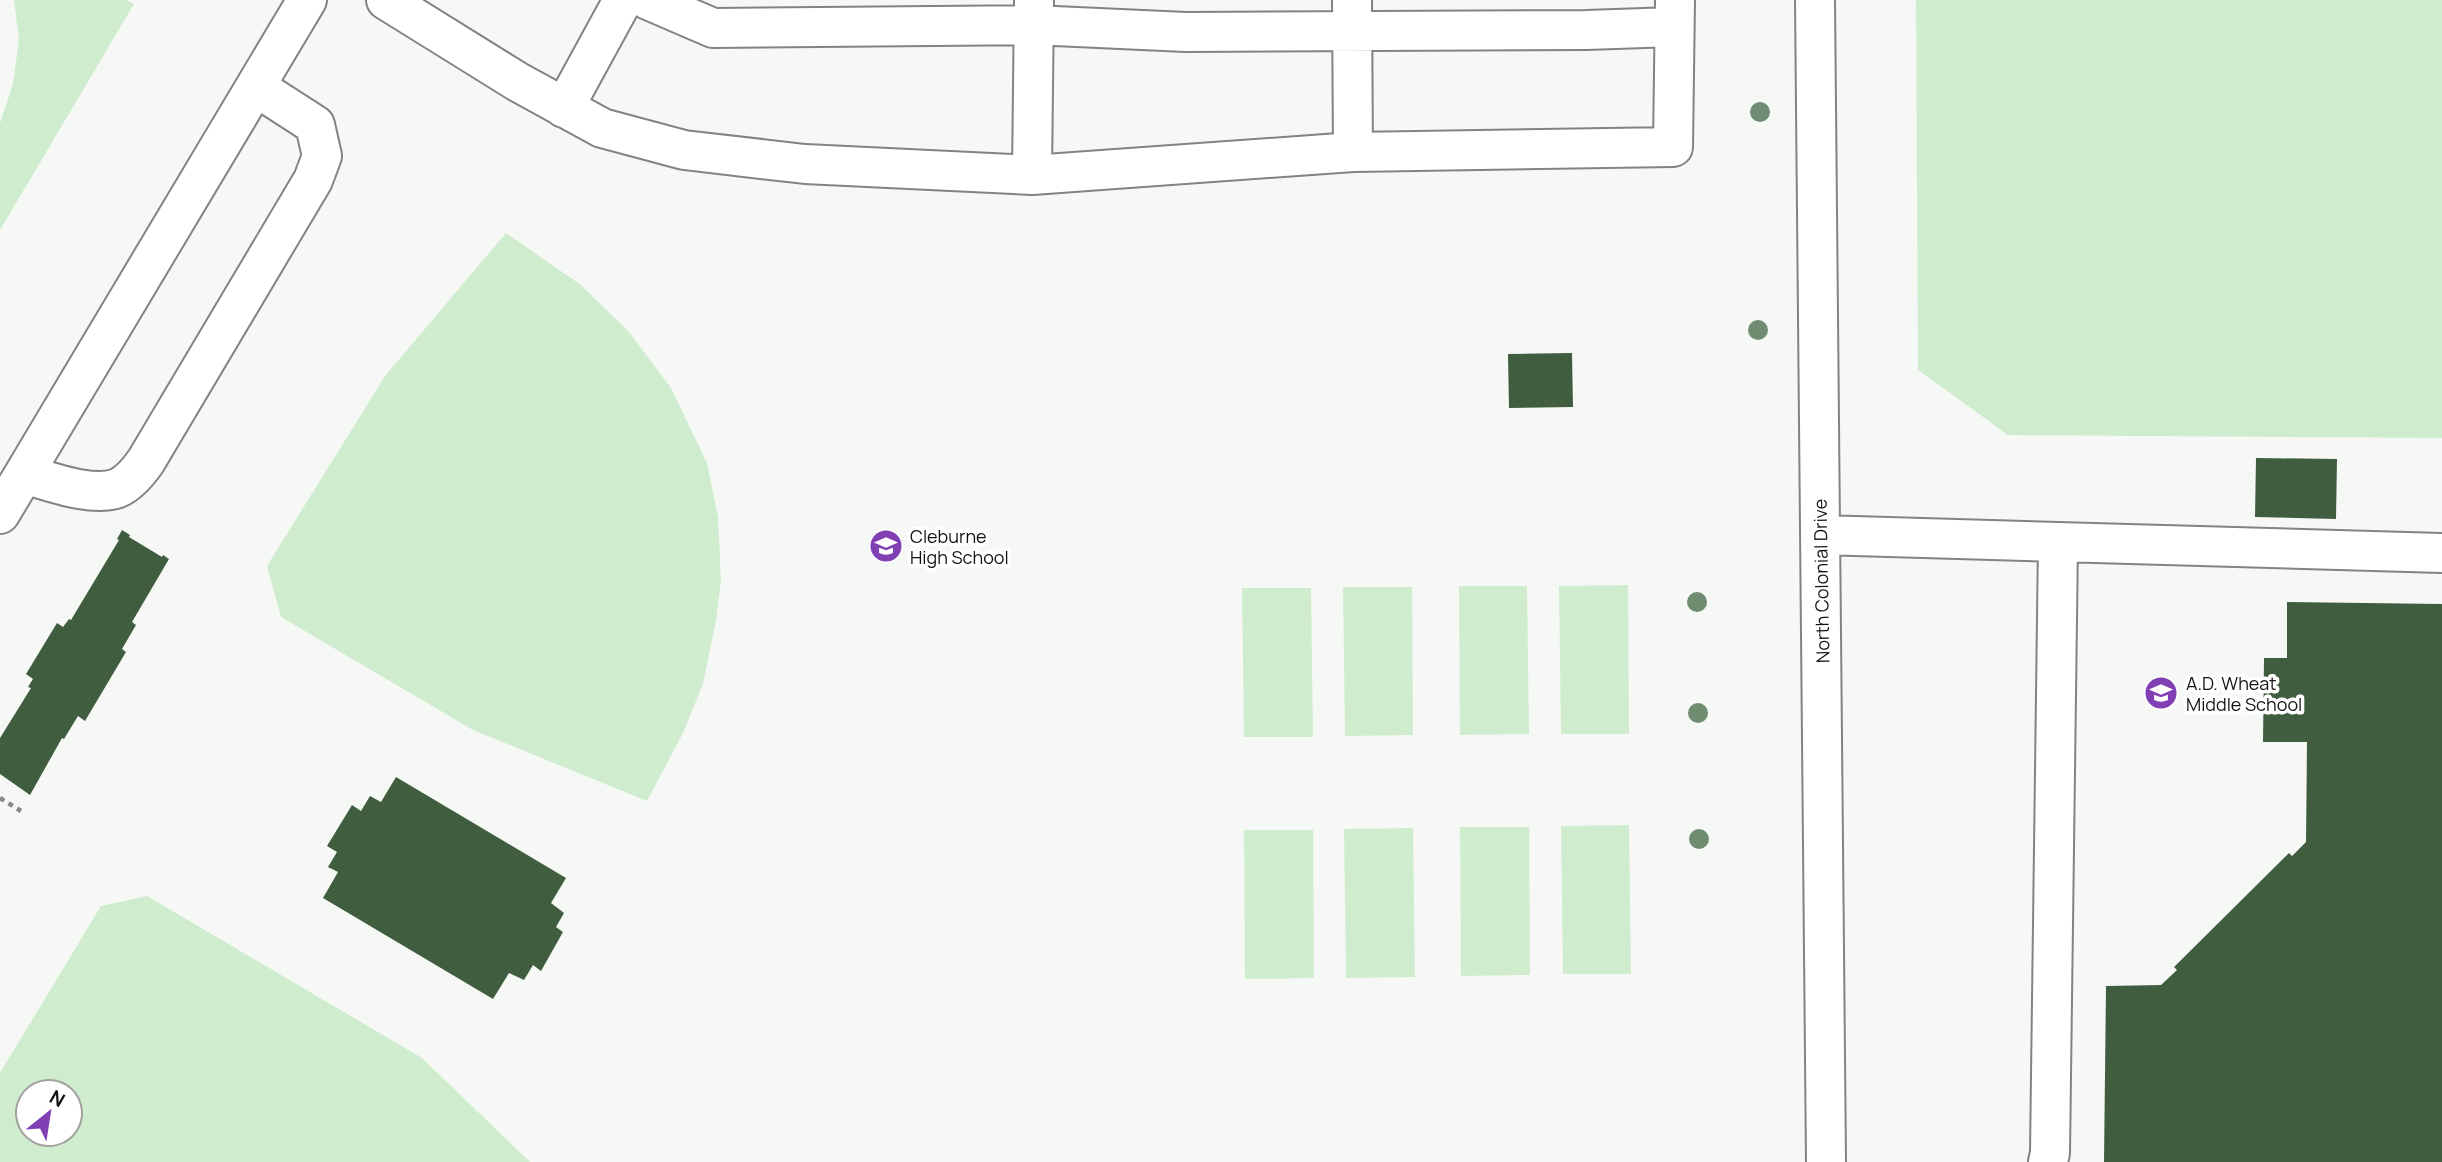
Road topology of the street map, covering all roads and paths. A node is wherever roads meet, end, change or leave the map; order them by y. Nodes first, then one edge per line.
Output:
1 (307, 0) edge
2 (386, 0) edge
3 (623, 0) edge
4 (648, 0) edge
5 (1815, 0) edge
6 (1034, 13) edge
7 (1674, 13) edge
8 (1352, 15) edge
9 (256, 87) junction
10 (564, 108) junction
11 (1353, 152) junction
12 (1032, 175) junction
13 (24, 474) junction
14 (0, 514) edge
15 (1820, 535) junction
16 (2057, 542) junction
17 (2442, 553) edge
18 (0, 798) edge
19 (21, 811) dead end
20 (1826, 1162) edge
21 (2048, 1162) edge

1 - 9 street
2 - 10 street
3 - 10 street
4 - 6 street
5 - 15 street, North Colonial Drive
6 - 8 street
6 - 12 street
7 - 8 street
7 - 11 street
8 - 11 street
9 - 13 street
9 - 13 street
10 - 12 street
11 - 12 street
13 - 14 street
15 - 16 street
15 - 20 street, North Colonial Drive
16 - 17 street
16 - 21 street
18 - 19 path

